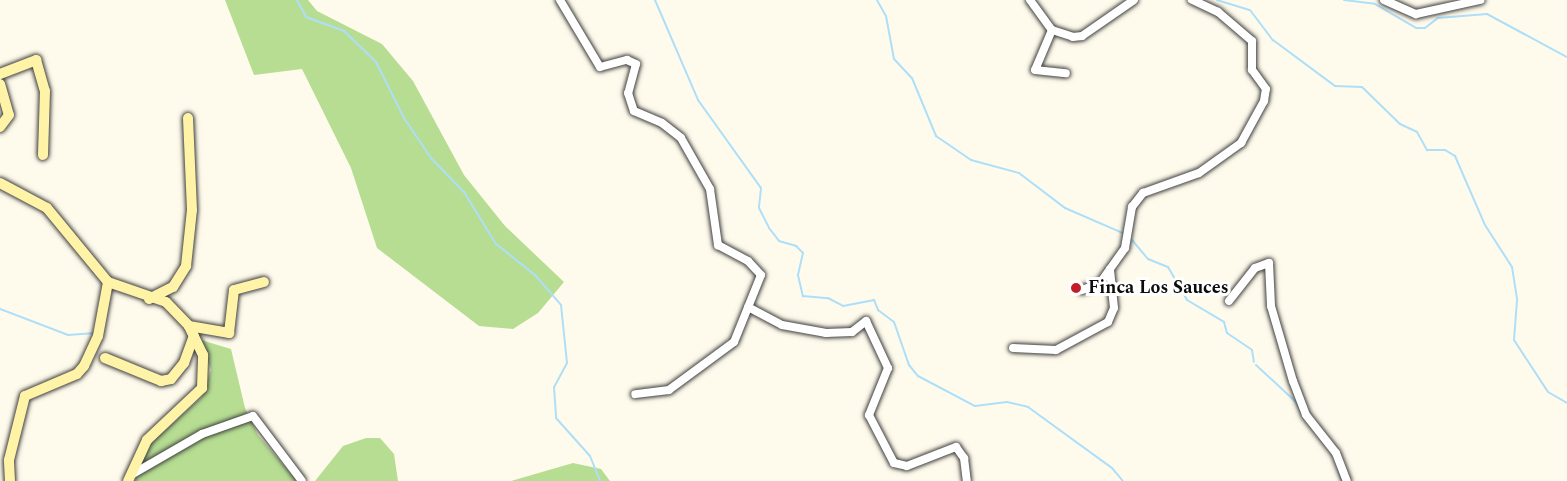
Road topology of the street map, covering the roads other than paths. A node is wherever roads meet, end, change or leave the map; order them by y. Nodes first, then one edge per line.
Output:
1 (560, 0) edge
2 (1030, 0) edge
3 (1134, 0) edge
4 (1192, 0) edge
5 (1384, 0) edge
6 (1480, 0) edge
7 (1052, 30) junction
8 (1066, 73) dead end
9 (0, 74) edge
10 (0, 84) edge
11 (3, 98) edge
12 (188, 118) dead end
13 (0, 127) edge
14 (43, 155) dead end
15 (0, 183) edge
16 (1110, 265) junction
17 (108, 282) junction
18 (264, 282) dead end
19 (1082, 290) dead end
20 (149, 300) junction
21 (1229, 301) dead end
22 (748, 307) junction
23 (189, 326) junction
24 (195, 336) junction
25 (1013, 348) dead end
26 (105, 358) dead end
27 (635, 394) dead end
28 (130, 478) edge
29 (10, 481) edge
30 (302, 481) edge
31 (966, 481) edge
32 (1347, 481) edge

1 - 22 street
2 - 7 street
3 - 7 street
4 - 16 street
5 - 6 street
7 - 8 street
9 - 14 street
10 - 11 street
11 - 13 street
12 - 20 street
15 - 17 street
16 - 19 street
16 - 25 street
17 - 20 street
17 - 29 street
18 - 23 street
20 - 23 street
21 - 32 street
22 - 27 street
22 - 31 street
23 - 24 street
24 - 26 street
24 - 28 street
28 - 30 street

